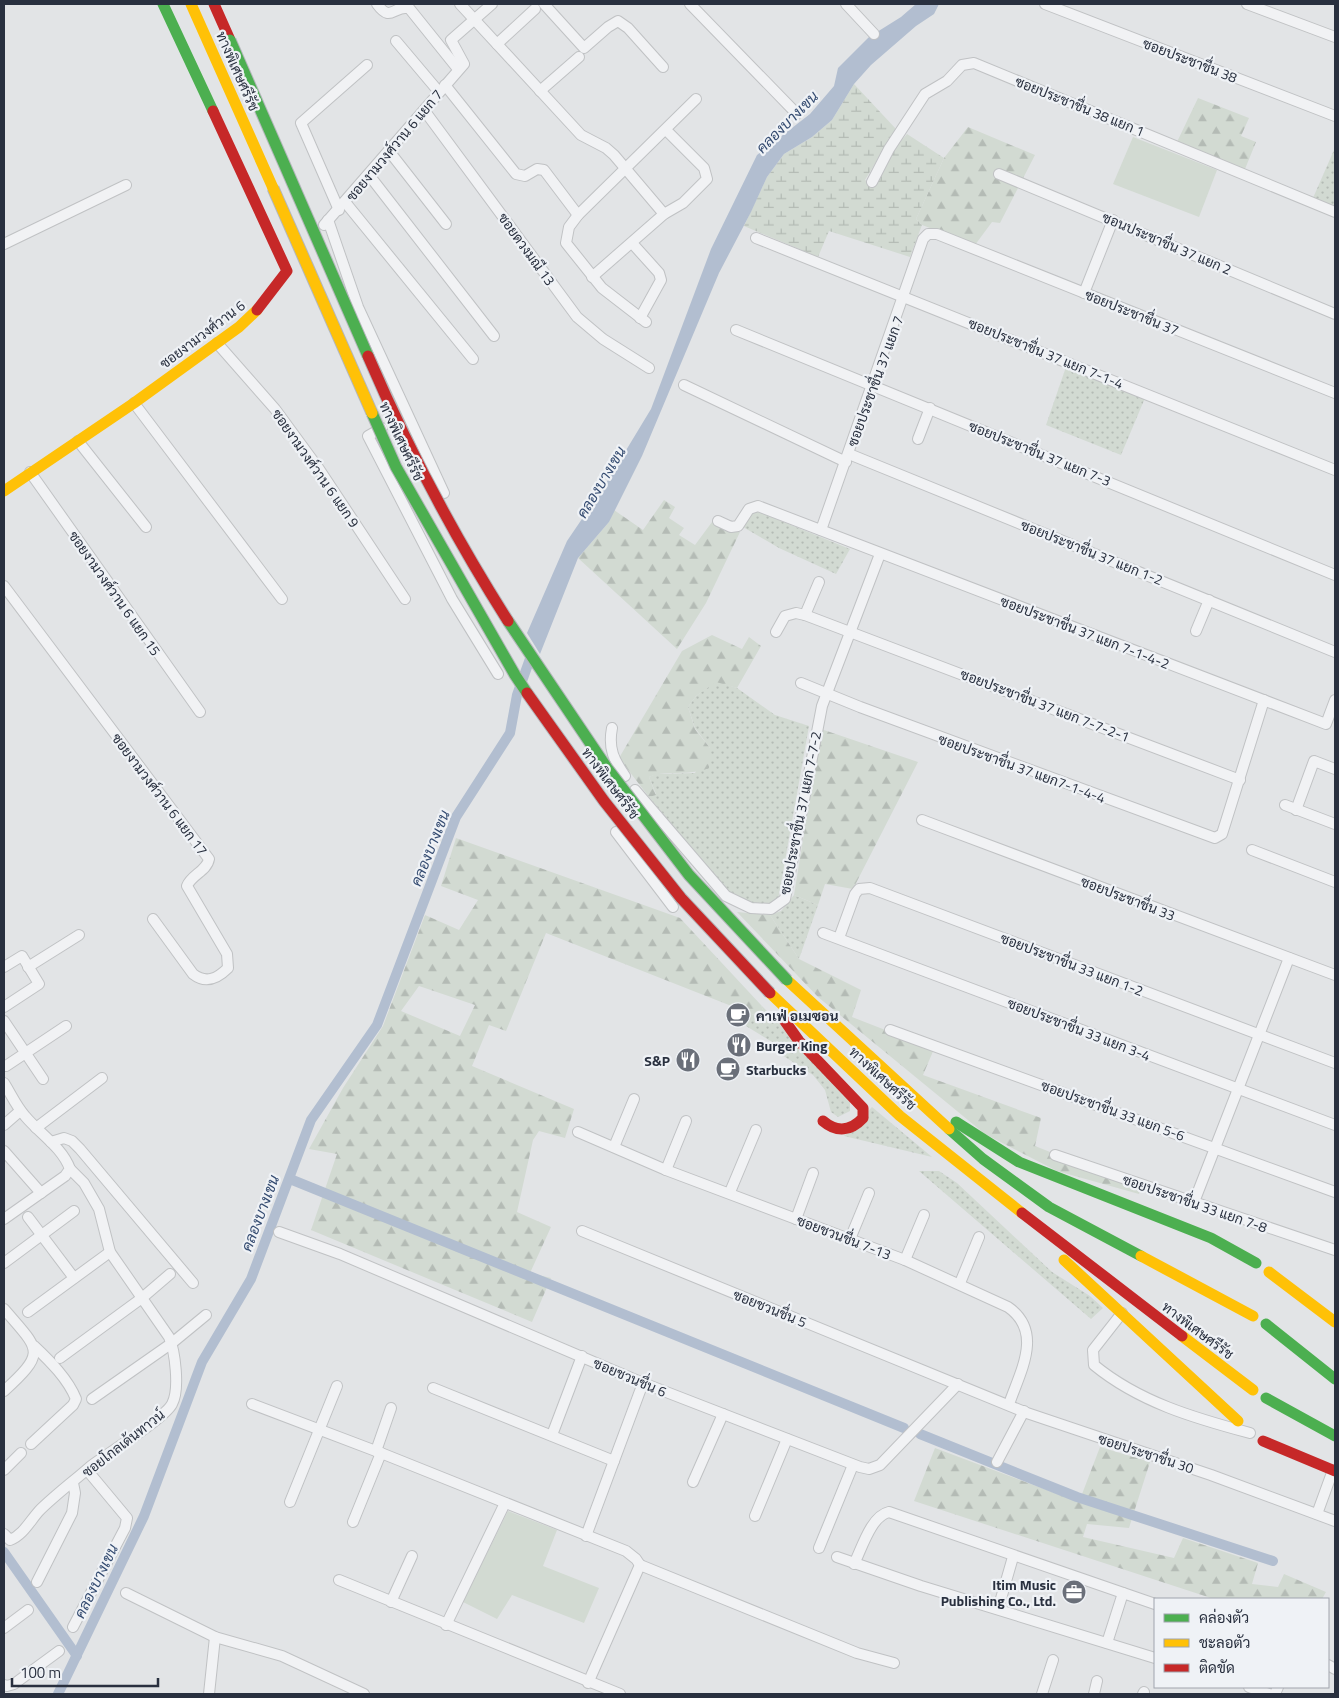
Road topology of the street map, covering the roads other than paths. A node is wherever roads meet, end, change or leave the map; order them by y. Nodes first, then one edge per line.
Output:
1 (163, 4) edge
2 (181, 4) edge
3 (191, 4) edge
4 (214, 4) edge
5 (219, 4) edge
6 (376, 4) edge
7 (460, 4) edge
8 (492, 4) edge
9 (690, 4) edge
10 (846, 4) edge
11 (1045, 4) edge
12 (1247, 4) edge
13 (540, 6) edge
14 (475, 20) junction
15 (874, 34) dead end
16 (1335, 37) edge
17 (230, 40) junction
18 (396, 41) dead end
19 (497, 44) junction
20 (213, 52) junction
21 (579, 57) dead end
22 (367, 65) dead end
23 (663, 67) dead end
24 (458, 69) junction
25 (442, 88) junction
26 (540, 92) junction
27 (696, 99) dead end
28 (424, 110) junction
29 (797, 114) dead end
30 (1335, 116) edge
31 (666, 130) junction
32 (389, 151) junction
33 (625, 170) junction
34 (999, 174) dead end
35 (369, 175) junction
36 (872, 182) dead end
37 (126, 186) dead end
38 (342, 206) junction
39 (1335, 212) edge
40 (664, 214) junction
41 (578, 215) junction
42 (328, 220) junction
43 (1113, 220) junction
44 (446, 224) dead end
45 (928, 234) joint
46 (756, 238) dead end
47 (632, 243) junction
48 (4, 244) edge
49 (287, 270) junction
50 (592, 277) junction
51 (1084, 293) junction
52 (904, 297) junction
53 (1335, 314) edge
54 (736, 330) dead end
55 (494, 336) dead end
56 (217, 343) junction
57 (473, 358) dead end
58 (649, 368) dead end
59 (873, 385) junction
60 (684, 386) dead end
61 (1335, 393) edge
62 (134, 402) junction
63 (930, 408) junction
64 (407, 414) junction
65 (918, 439) dead end
66 (78, 441) junction
67 (848, 458) junction
68 (1335, 470) edge
69 (30, 472) junction
70 (4, 491) edge
71 (718, 521) dead end
72 (146, 526) dead end
73 (821, 530) junction
74 (880, 554) junction
75 (1335, 575) edge
76 (819, 582) dead end
77 (4, 586) edge
78 (282, 598) dead end
79 (405, 600) dead end
80 (1209, 600) junction
81 (805, 615) junction
82 (850, 631) junction
83 (1196, 631) dead end
84 (776, 632) dead end
85 (509, 648) dead end
86 (1335, 652) edge
87 (498, 674) dead end
88 (801, 683) dead end
89 (827, 693) junction
90 (1264, 700) junction
91 (1335, 700) edge
92 (200, 712) dead end
93 (612, 728) dead end
94 (614, 760) junction
95 (1335, 769) edge
96 (1240, 780) junction
97 (1284, 805) dead end
98 (1296, 810) junction
99 (922, 820) dead end
100 (1335, 824) edge
101 (1252, 850) dead end
102 (1335, 882) edge
103 (673, 907) dead end
104 (153, 919) dead end
105 (823, 933) dead end
106 (79, 935) dead end
107 (838, 938) junction
108 (1289, 958) junction
109 (28, 967) junction
110 (4, 968) edge
111 (1335, 975) edge
112 (771, 995) junction
113 (4, 1008) edge
114 (4, 1021) edge
115 (66, 1026) dead end
116 (890, 1030) dead end
117 (1260, 1034) junction
118 (25, 1053) junction
119 (1335, 1063) edge
120 (6, 1066) dead end
121 (102, 1078) dead end
122 (43, 1079) dead end
123 (4, 1082) edge
124 (902, 1087) junction
125 (1238, 1089) junction
126 (634, 1099) dead end
127 (20, 1111) junction
128 (686, 1121) dead end
129 (823, 1121) dead end
130 (4, 1125) edge
131 (1335, 1126) edge
132 (36, 1128) junction
133 (756, 1130) dead end
134 (578, 1132) dead end
135 (51, 1142) junction
136 (614, 1147) junction
137 (1215, 1148) junction
138 (4, 1151) edge
139 (1055, 1155) dead end
140 (70, 1169) junction
141 (666, 1170) junction
142 (813, 1173) dead end
143 (975, 1177) junction
144 (730, 1192) junction
145 (1335, 1192) edge
146 (41, 1193) junction
147 (869, 1193) dead end
148 (1194, 1202) junction
149 (74, 1211) dead end
150 (924, 1215) dead end
151 (28, 1217) dead end
152 (4, 1219) edge
153 (796, 1219) junction
154 (582, 1231) dead end
155 (279, 1232) dead end
156 (42, 1235) junction
157 (979, 1237) dead end
158 (850, 1239) junction
159 (1335, 1250) edge
160 (110, 1252) junction
161 (905, 1260) junction
162 (4, 1263) edge
163 (1256, 1263) dead end
164 (1269, 1272) dead end
165 (170, 1274) dead end
166 (74, 1278) junction
167 (194, 1283) dead end
168 (960, 1283) junction
169 (142, 1298) junction
170 (4, 1308) edge
171 (28, 1312) dead end
172 (1122, 1313) junction
173 (206, 1315) dead end
174 (1253, 1316) dead end
175 (1335, 1322) edge
176 (1266, 1324) dead end
177 (172, 1343) junction
178 (34, 1346) junction
179 (582, 1356) junction
180 (60, 1358) dead end
181 (1335, 1378) edge
182 (643, 1383) junction
183 (958, 1384) junction
184 (337, 1386) dead end
185 (433, 1388) dead end
186 (1253, 1390) dead end
187 (4, 1391) edge
188 (1266, 1398) dead end
189 (92, 1399) dead end
190 (252, 1404) dead end
191 (1009, 1404) junction
192 (392, 1408) dead end
193 (1024, 1411) junction
194 (723, 1414) junction
195 (1238, 1422) dead end
196 (320, 1431) junction
197 (1250, 1433) dead end
198 (552, 1435) junction
199 (1335, 1436) edge
200 (786, 1439) junction
201 (1263, 1441) dead end
202 (31, 1444) dead end
203 (378, 1452) junction
204 (21, 1453) dead end
205 (614, 1461) junction
206 (997, 1462) dead end
207 (854, 1465) junction
208 (4, 1470) edge
209 (87, 1470) junction
210 (1334, 1470) edge
211 (693, 1482) dead end
212 (72, 1483) junction
213 (290, 1502) dead end
214 (505, 1503) junction
215 (1316, 1514) junction
216 (755, 1516) dead end
217 (1335, 1521) edge
218 (353, 1522) dead end
219 (586, 1536) junction
220 (7, 1537) edge
221 (819, 1548) dead end
222 (412, 1556) dead end
223 (1014, 1556) junction
224 (838, 1557) dead end
225 (854, 1564) junction
226 (640, 1565) junction
227 (339, 1580) dead end
228 (37, 1582) dead end
229 (126, 1593) dead end
230 (1122, 1593) junction
231 (391, 1602) junction
232 (1154, 1604) edge
233 (998, 1609) junction
234 (28, 1610) dead end
235 (446, 1625) junction
236 (73, 1627) dead end
237 (4, 1628) edge
238 (215, 1637) junction
239 (1107, 1643) junction
240 (59, 1651) dead end
241 (1154, 1658) edge
242 (1052, 1660) dead end
243 (894, 1664) dead end
244 (1097, 1681) dead end
245 (588, 1683) junction
246 (4, 1685) edge
247 (1251, 1688) edge
248 (209, 1694) edge
249 (364, 1694) edge
250 (620, 1694) edge
251 (1042, 1694) edge
252 (1094, 1694) edge
253 (1264, 1694) edge

1 - 49 main road
2 - 20 main road
3 - 20 main road, ทางพิเศษศรีรัช
4 - 17 main road, ทางพิเศษศรีรัช
5 - 17 main road
6 - 24 street
7 - 14 street
8 - 14 street
9 - 29 street
10 - 15 street
11 - 30 street, ซอยประชาชื่น 38
12 - 16 street
13 - 19 street
13 - 23 street
14 - 19 street
14 - 24 street
17 - 124 main road, ทางพิเศษศรีรัช, bridge
18 - 25 street
19 - 26 street
20 - 112 main road, ทางพิเศษศรีรัช, bridge
21 - 26 street
22 - 38 street
24 - 25 street, ซอยงามวงศ์วาน 6 แยก 7
25 - 28 street, ซอยงามวงศ์วาน 6 แยก 7
25 - 41 street
26 - 33 street
27 - 31 street
28 - 32 street, ซอยงามวงศ์วาน 6 แยก 7
28 - 58 street, ซอยดวงมณี 13
31 - 33 street
31 - 40 street
32 - 35 street, ซอยงามวงศ์วาน 6 แยก 7
32 - 44 street
33 - 40 street
33 - 41 street
34 - 43 street, ซอนประชาชื่น 37 แยก 2
35 - 38 street, ซอยงามวงศ์วาน 6 แยก 7
35 - 55 street
36 - 39 street, ซอยประชาชื่น 38 แยก 1
37 - 48 street
38 - 42 street, ซอยงามวงศ์วาน 6 แยก 7
38 - 57 street
40 - 47 street
41 - 50 street
42 - 49 street, ซอยงามวงศ์วาน 6 แยก 7
42 - 64 street
43 - 51 street
43 - 53 street, ซอนประชาชื่น 37 แยก 2
45 - 51 street, ซอยประชาชื่น 37
45 - 52 street, ซอยประชาชื่น 37 แยก 7
46 - 52 street, ซอยประชาชื่น 37 แยก 7-1-4
47 - 50 street
47 - 50 street
49 - 56 main road, ซอยงามวงศ์วาน 6
51 - 61 street, ซอยประชาชื่น 37
52 - 59 street, ซอยประชาชื่น 37 แยก 7
52 - 68 street, ซอยประชาชื่น 37 แยก 7-1-4
54 - 59 street, ซอยประชาชื่น 37 แยก 7-3
56 - 62 main road, ซอยงามวงศ์วาน 6
56 - 79 street, ซอยงามวงศ์วาน 6 แยก 9
59 - 63 street, ซอยประชาชื่น 37 แยก 7-3
59 - 67 street, ซอยประชาชื่น 37 แยก 7
60 - 67 street, ซอยประชาชื่น 37 แยก 1-2
62 - 66 main road, ซอยงามวงศ์วาน 6
62 - 78 street
63 - 65 street
63 - 75 street, ซอยประชาชื่น 37 แยก 7-3
64 - 85 street
64 - 87 street
66 - 69 main road, ซอยงามวงศ์วาน 6
66 - 72 street
67 - 73 street, ซอยประชาชื่น 37 แยก 7
67 - 80 street, ซอยประชาชื่น 37 แยก 1-2
69 - 70 main road, ซอยงามวงศ์วาน 6
69 - 92 street, ซอยงามวงศ์วาน 6 แยก 15
71 - 73 street, ซอยประชาชื่น 37 แยก 7-1-4-2
73 - 74 street, ซอยประชาชื่น 37 แยก 7-1-4-2
74 - 82 street, ซอยประชาชื่น 37 แยก 7-7-2
74 - 90 street, ซอยประชาชื่น 37 แยก 7-1-4-2
76 - 81 street
77 - 104 street, ซอยงามวงศ์วาน 6 แยก 17
80 - 83 street
80 - 86 street, ซอยประชาชื่น 37 แยก 1-2
81 - 82 street, ซอยประชาชื่น 37 แยก 7-7-2-1
81 - 84 street
82 - 89 street, ซอยประชาชื่น 37 แยก 7-7-2
82 - 96 street, ซอยประชาชื่น 37 แยก 7-7-2-1
88 - 89 street, ซอยประชาชื่น 37 แยก7-1-4-4
89 - 94 street, ซอยประชาชื่น 37 แยก 7-7-2
89 - 96 street, ซอยประชาชื่น 37 แยก7-1-4-4
90 - 91 street, ซอยประชาชื่น 37 แยก 7-1-4-2
90 - 96 street
93 - 94 street, ซอยประชาชื่น 37 แยก 7-7-2
94 - 103 street
95 - 98 street
97 - 98 street
98 - 100 street
99 - 108 street, ซอยประชาชื่น 33
101 - 102 street
105 - 107 street, ซอยประชาชื่น 33 แยก 3-4
106 - 109 street
107 - 117 street, ซอยประชาชื่น 33 แยก 1-2
107 - 125 street, ซอยประชาชื่น 33 แยก 3-4
108 - 111 street, ซอยประชาชื่น 33
108 - 117 street
109 - 110 street
109 - 113 street
112 - 129 main road
112 - 143 main road, ทางพิเศษศรีรัช
114 - 118 street
115 - 118 street
116 - 137 street, ซอยประชาชื่น 33 แยก 5-6
117 - 119 street, ซอยประชาชื่น 33 แยก 1-2
117 - 125 street
118 - 120 street
118 - 122 street
121 - 132 street
123 - 127 street, ซอยโกลเด้นทาวน์
124 - 163 main road
124 - 174 main road, ทางพิเศษศรีรัช
125 - 131 street, ซอยประชาชื่น 33 แยก 3-4
125 - 137 street
126 - 136 street
127 - 130 street
127 - 132 street, ซอยโกลเด้นทาวน์
128 - 141 street
132 - 135 street, ซอยโกลเด้นทาวน์
133 - 144 street
134 - 136 street, ซอยชวนชื่น 7-13
135 - 140 street, ซอยโกลเด้นทาวน์
135 - 167 street
136 - 141 street, ซอยชวนชื่น 7-13
137 - 145 street, ซอยประชาชื่น 33 แยก 5-6
137 - 148 street
138 - 146 street
139 - 148 street, ซอยประชาชื่น 33 แยก 7-8
140 - 146 street
140 - 160 street, ซอยโกลเด้นทาวน์
141 - 144 street, ซอยชวนชื่น 7-13
142 - 153 street
143 - 172 main road
143 - 186 main road, ทางพิเศษศรีรัช
144 - 153 street, ซอยชวนชื่น 7-13
146 - 152 street
147 - 158 street
148 - 159 street, ซอยประชาชื่น 33 แยก 7-8
149 - 156 street
150 - 161 street
151 - 156 street
153 - 158 street, ซอยชวนชื่น 7-13
154 - 183 street, ซอยชวนชื่น 5
155 - 179 street, ซอยชวนชื่น 6
156 - 162 street
156 - 166 street
157 - 168 street
158 - 161 street, ซอยชวนชื่น 7-13
160 - 166 street
160 - 169 street, ซอยโกลเด้นทาวน์
161 - 168 street, ซอยชวนชื่น 7-13
164 - 175 main road
165 - 169 street
166 - 171 street
168 - 191 street, ซอยชวนชื่น 7-13
169 - 177 street, ซอยโกลเด้นทาวน์
169 - 180 street
170 - 178 street
172 - 195 main road
172 - 197 street
173 - 177 street
176 - 181 main road
177 - 189 street
177 - 209 street, ซอยโกลเด้นทาวน์
178 - 187 street
178 - 202 street
179 - 182 street, ซอยชวนชื่น 6
179 - 198 street
182 - 194 street, ซอยชวนชื่น 6
182 - 205 street
183 - 191 street, ซอยประชาชื่น 30
183 - 207 street, ซอยชวนชื่น 6
184 - 196 street
185 - 198 street
188 - 199 main road
190 - 196 street
191 - 193 street, ซอยประชาชื่น 30
192 - 203 street
193 - 206 street
193 - 215 street, ซอยประชาชื่น 30
194 - 200 street, ซอยชวนชื่น 6
194 - 211 street
196 - 203 street
196 - 213 street
198 - 205 street
200 - 207 street, ซอยชวนชื่น 6
200 - 216 street
201 - 210 main road
203 - 214 street
203 - 218 street
204 - 208 street
205 - 219 street
207 - 221 street
209 - 212 street, ซอยโกลเด้นทาวน์
209 - 236 street
210 - 215 street
212 - 220 street, ซอยโกลเด้นทาวน์
212 - 228 street
214 - 219 street
214 - 235 street
215 - 217 street, ซอยประชาชื่น 30
219 - 226 street
222 - 231 street
223 - 225 street
223 - 230 street
223 - 233 street
224 - 225 street
225 - 233 street
226 - 243 street
226 - 245 street
227 - 231 street
229 - 238 street
230 - 232 street
230 - 239 street
231 - 235 street
233 - 239 street
234 - 237 street
235 - 245 street
238 - 248 street
238 - 249 street
239 - 241 street
240 - 246 street
242 - 251 street
244 - 252 street
245 - 250 street
247 - 253 street

